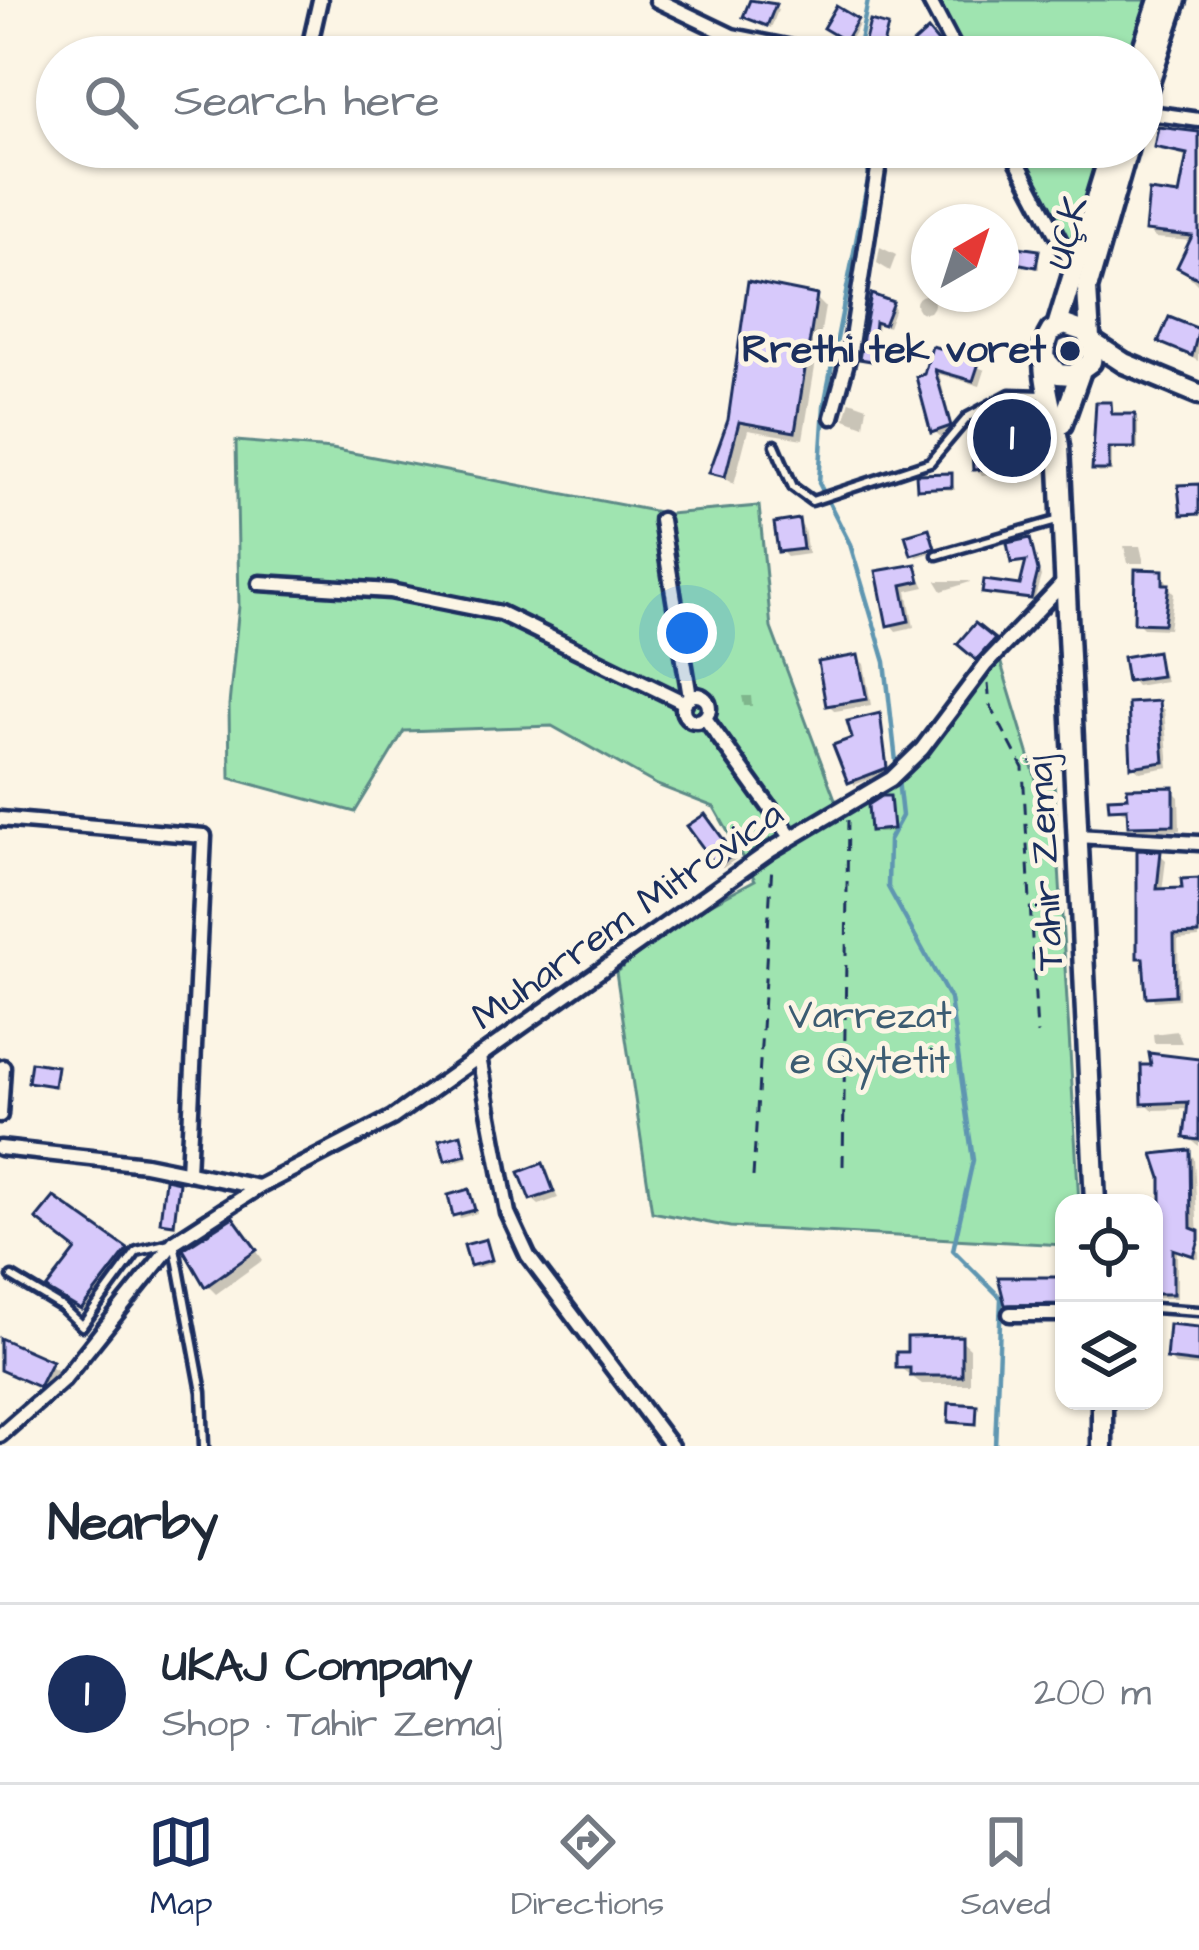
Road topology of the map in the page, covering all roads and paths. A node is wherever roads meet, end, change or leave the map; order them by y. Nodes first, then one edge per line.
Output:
1 (320, 0) edge
2 (657, 0) edge
3 (929, 0) edge
4 (1159, 0) edge
5 (1176, 0) edge
6 (312, 36) edge
7 (732, 36) edge
8 (948, 36) edge
9 (1147, 36) edge
10 (1163, 41) edge
11 (1163, 112) edge
12 (1199, 120) edge
13 (878, 168) edge
14 (1021, 168) edge
15 (1106, 168) edge
16 (1122, 168) edge
17 (1076, 272) junction
18 (1058, 328) junction
19 (1091, 340) junction
20 (1044, 358) junction
21 (1083, 370) junction
22 (1148, 374) junction
23 (1199, 394) edge
24 (1052, 395) junction
25 (832, 417) dead end
26 (775, 445) dead end
27 (1059, 446) junction
28 (662, 520) dead end
29 (1063, 520) junction
30 (937, 556) dead end
31 (1066, 580) junction
32 (260, 583) dead end
33 (986, 664) junction
34 (687, 700) junction
35 (848, 800) junction
36 (0, 818) edge
37 (1078, 836) junction
38 (791, 837) junction
39 (1199, 843) edge
40 (771, 850) junction
41 (1037, 1034) dead end
42 (479, 1057) junction
43 (3, 1067) dead end
44 (0, 1115) edge
45 (0, 1148) edge
46 (843, 1166) dead end
47 (188, 1173) junction
48 (753, 1177) dead end
49 (259, 1187) junction
50 (1095, 1194) edge
51 (174, 1242) junction
52 (12, 1277) dead end
53 (1163, 1309) edge
54 (1199, 1311) edge
55 (1010, 1314) dead end
56 (1055, 1314) edge
57 (1102, 1410) edge
58 (0, 1435) edge
59 (204, 1446) edge
60 (671, 1446) edge
61 (1102, 1446) edge

1 - 6 street
2 - 7 street
3 - 8 street
4 - 9 main road
5 - 10 main road
11 - 12 street
13 - 25 street
14 - 17 street
15 - 17 main road, UÇK
16 - 19 main road, UÇK
17 - 18 main road, UÇK
18 - 19 main road
18 - 20 main road
19 - 21 main road
19 - 22 main road
20 - 21 main road
20 - 24 main road, Tahir Zemaj
21 - 22 main road
21 - 27 main road, Tahir Zemaj
22 - 23 main road
24 - 26 lane
24 - 27 main road, Tahir Zemaj
27 - 29 main road, Tahir Zemaj
28 - 34 street
29 - 30 lane
29 - 31 main road, Tahir Zemaj
31 - 33 street, Muharrem Mitrovica
31 - 37 main road, Tahir Zemaj
32 - 34 street
33 - 35 street, Muharrem Mitrovica
33 - 41 path
34 - 38 street
35 - 38 street, Muharrem Mitrovica
35 - 46 path
36 - 47 street
37 - 39 street
37 - 50 main road, Tahir Zemaj
38 - 40 street, Muharrem Mitrovica
40 - 42 street, Muharrem Mitrovica
40 - 48 path
42 - 49 street, Muharrem Mitrovica
42 - 60 street
43 - 44 street
45 - 47 street
47 - 49 street
49 - 51 street, Muharrem Mitrovica
51 - 52 lane
51 - 58 street, Muharrem Mitrovica
51 - 59 lane
53 - 54 lane
55 - 56 street
57 - 61 main road

